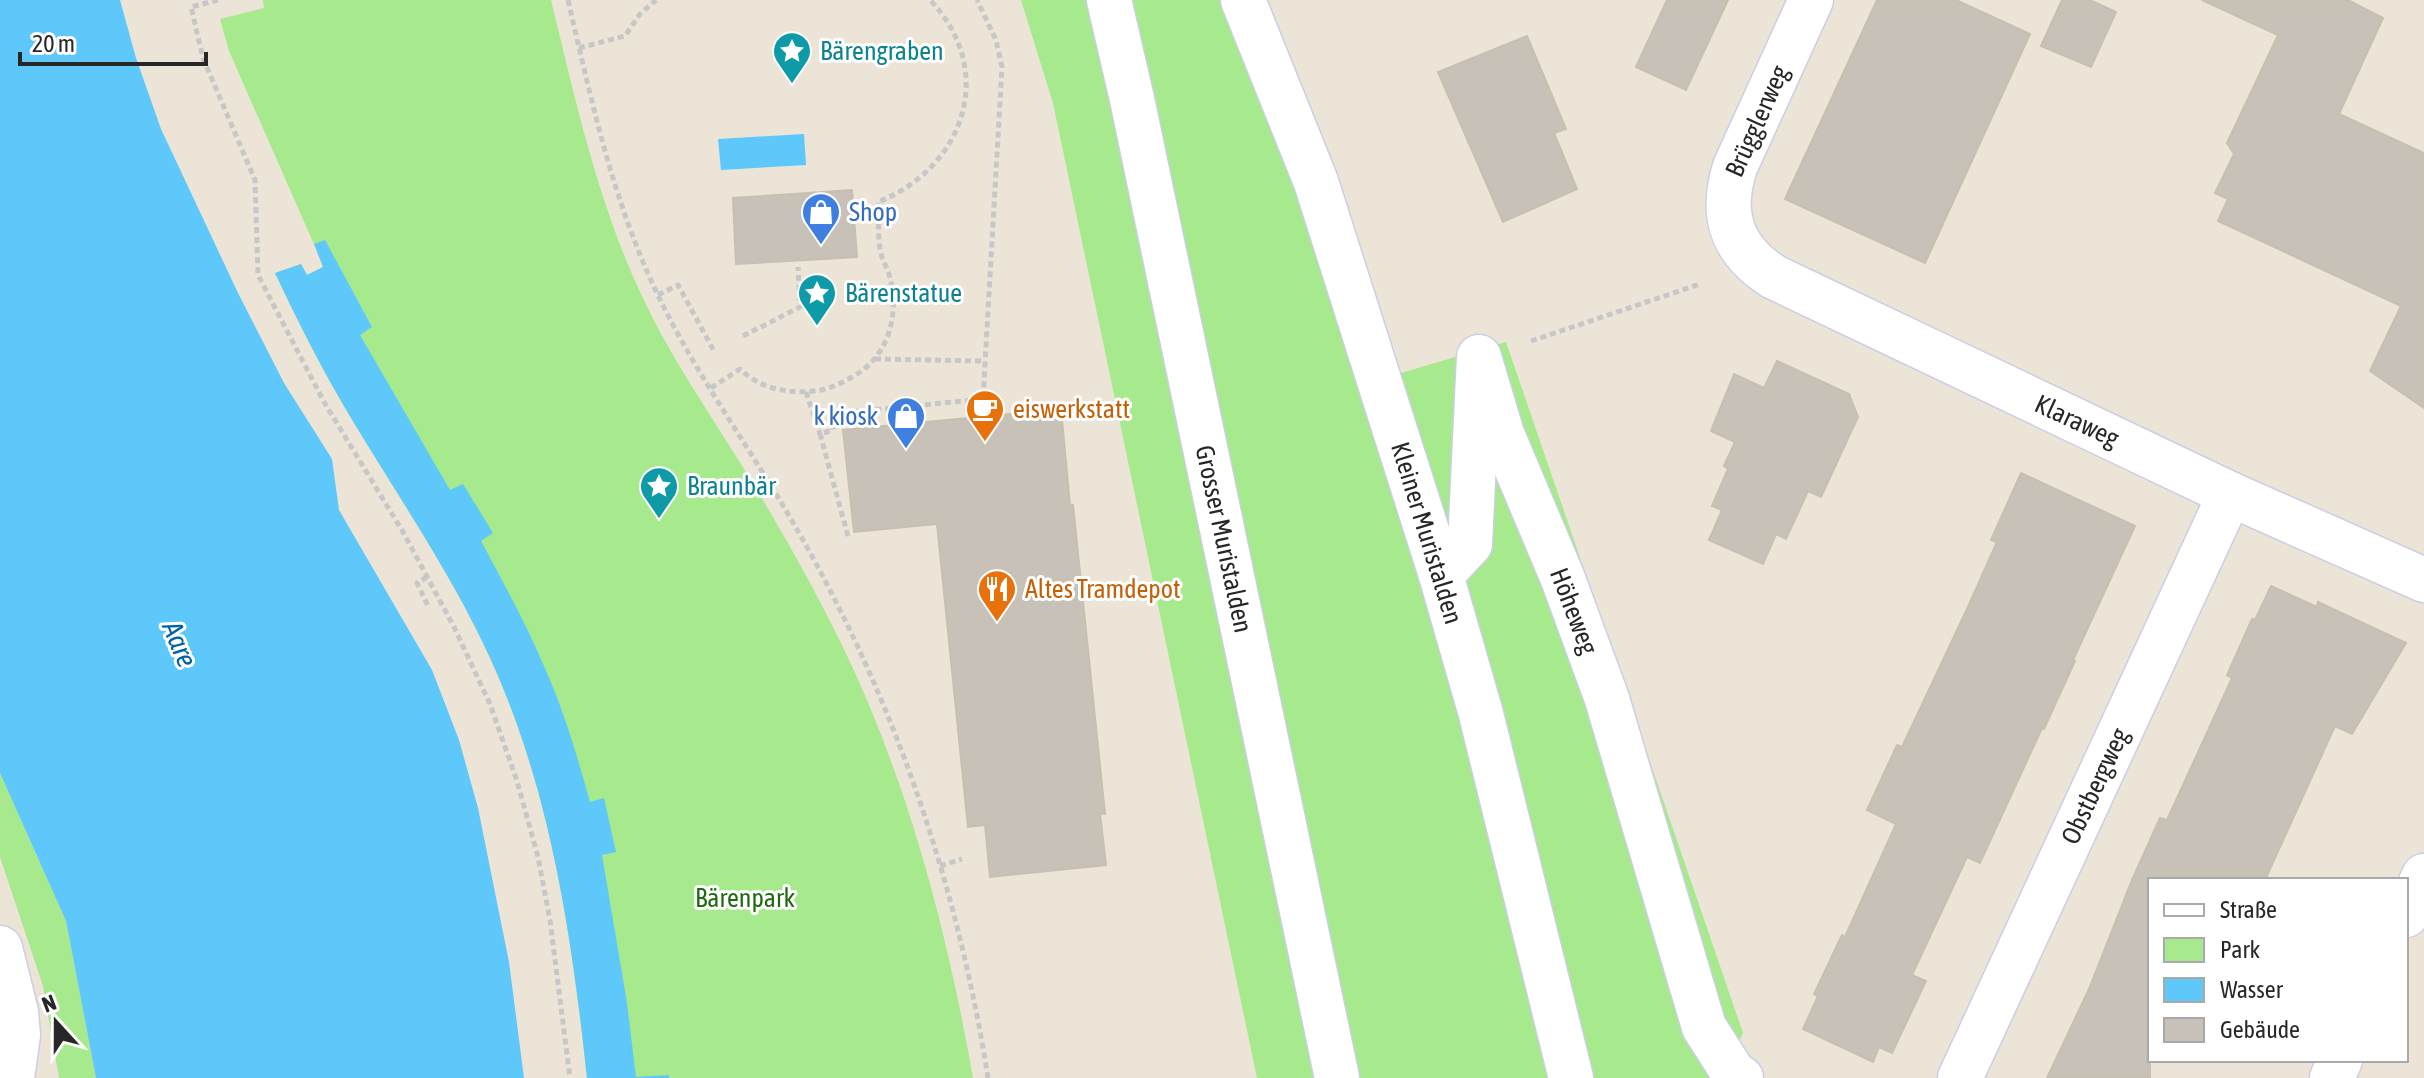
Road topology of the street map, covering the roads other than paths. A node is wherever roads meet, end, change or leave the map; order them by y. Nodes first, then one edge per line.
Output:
1 (1109, 0) edge
2 (1243, 0) edge
3 (1811, 0) edge
4 (1741, 245) joint
5 (2230, 494) junction
6 (1441, 575) junction
7 (2424, 580) edge
8 (2424, 876) edge
9 (2408, 911) edge
10 (0, 948) edge
11 (1738, 1076) edge
12 (12, 1078) edge
13 (1337, 1078) edge
14 (1571, 1078) edge
15 (1960, 1078) edge

1 - 13 street, Grosser Muristalden
2 - 6 street, Kleiner Muristalden
3 - 4 street, Brügglerweg
4 - 5 street, Klaraweg
5 - 7 street, Klaraweg
5 - 15 street, Obstbergweg
6 - 11 street, Höheweg
6 - 14 street, Kleiner Muristalden
8 - 9 street
10 - 12 street

